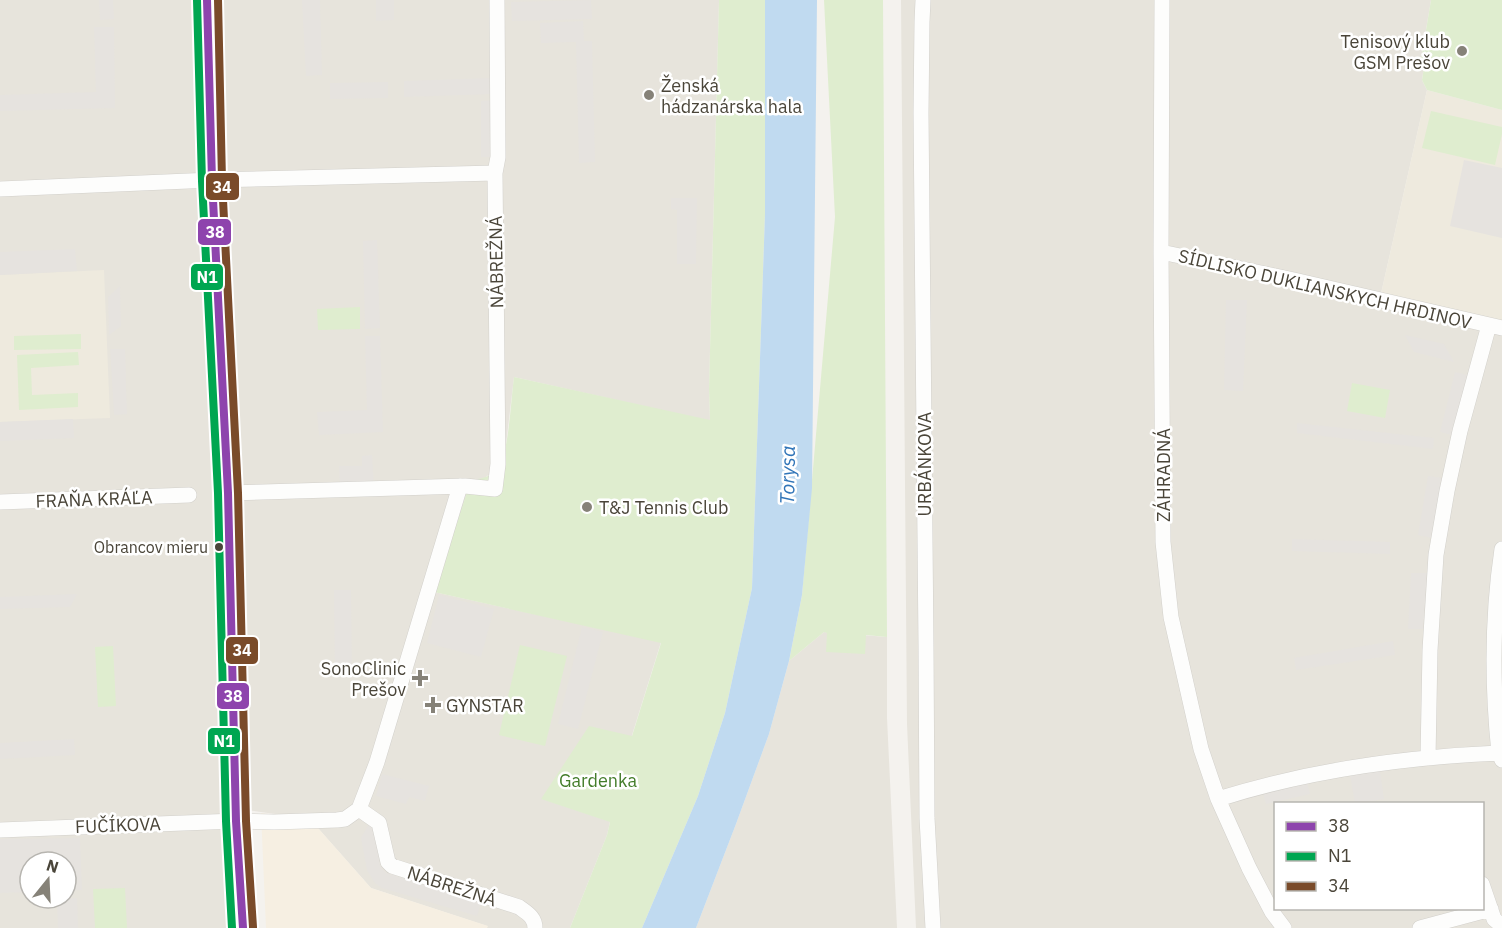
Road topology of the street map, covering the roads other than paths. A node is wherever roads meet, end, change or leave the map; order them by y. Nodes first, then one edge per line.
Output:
1 (207, 0) edge
2 (497, 0) edge
3 (923, 0) edge
4 (1162, 0) edge
5 (495, 173) junction
6 (212, 180) junction
7 (0, 189) edge
8 (1161, 252) junction
9 (1495, 327) edge
10 (460, 486) junction
11 (228, 493) junction
12 (189, 495) dead end
13 (0, 502) edge
14 (1502, 549) edge
15 (1500, 757) edge
16 (1428, 758) junction
17 (1218, 800) junction
18 (358, 808) junction
19 (236, 820) junction
20 (0, 830) edge
21 (1484, 890) edge
22 (1491, 909) junction
23 (1502, 926) edge
24 (243, 928) edge
25 (535, 928) edge
26 (933, 928) edge
27 (1284, 928) edge
28 (1420, 928) edge

1 - 6 main road
2 - 5 street, NÁBREŽNÁ
3 - 26 street, URBÁNKOVA
4 - 8 street, ZÁHRADNÁ
5 - 6 street
5 - 10 street, NÁBREŽNÁ
6 - 7 street
6 - 11 main road
8 - 9 street, SÍDLISKO DUKLIANSKYCH HRDINOV
8 - 17 street, ZÁHRADNÁ
9 - 16 street, SÍDLISKO DUKLIANSKYCH HRDINOV
10 - 11 street, NÁBREŽNÁ
10 - 18 street
11 - 19 main road
12 - 13 street, FRAŇA KRÁĽA
14 - 15 street
15 - 16 street
16 - 17 street
17 - 27 street, ZÁHRADNÁ
18 - 19 street
18 - 25 street, NÁBREŽNÁ
19 - 20 street, FUČÍKOVA
19 - 24 main road
21 - 22 street
22 - 23 street
22 - 28 street

